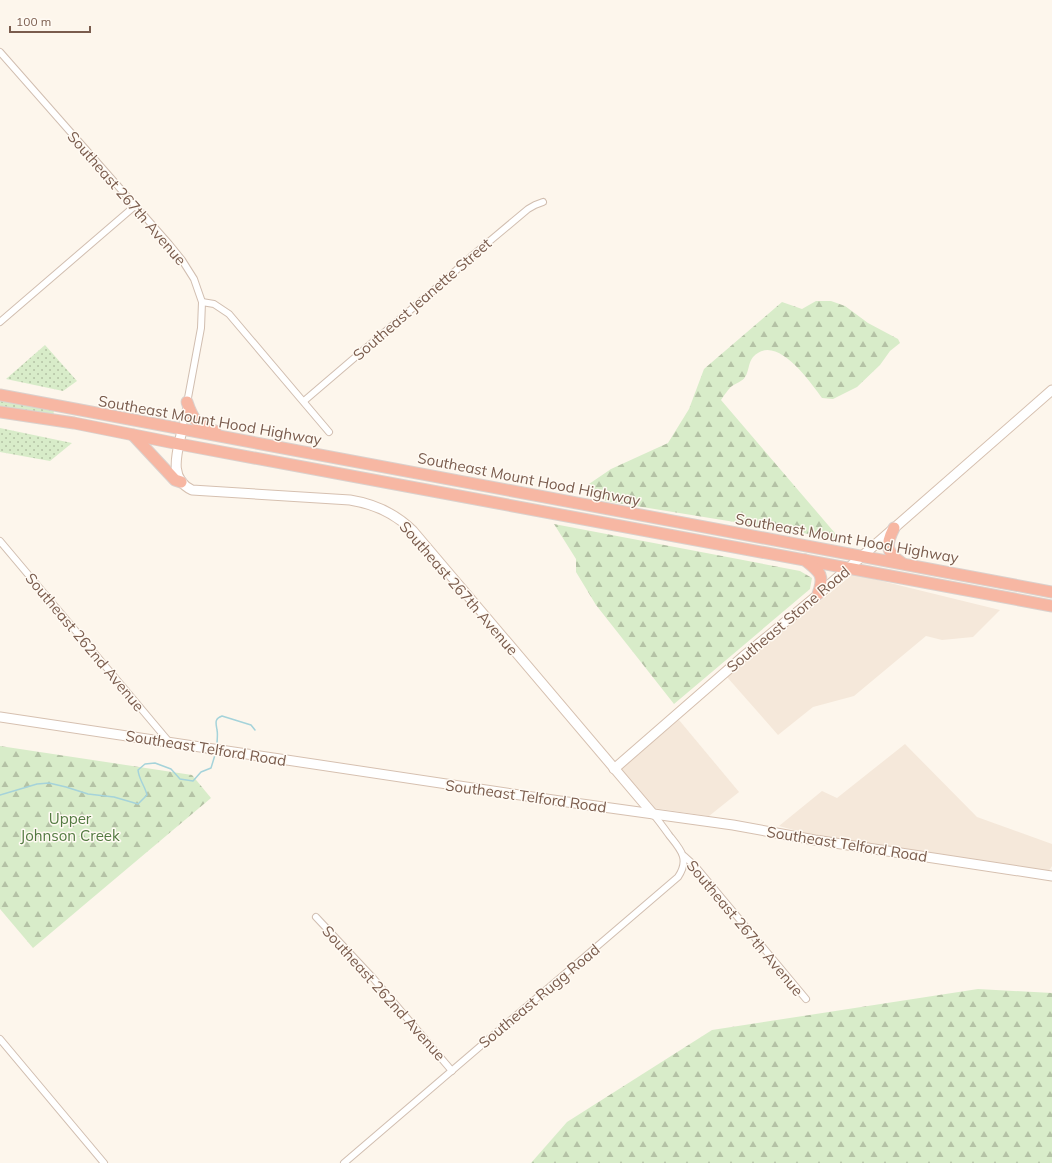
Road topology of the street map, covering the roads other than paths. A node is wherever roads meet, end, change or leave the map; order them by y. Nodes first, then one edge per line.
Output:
1 (0, 52) edge
2 (543, 202) dead end
3 (136, 205) junction
4 (202, 302) junction
5 (0, 322) edge
6 (1052, 390) edge
7 (0, 396) edge
8 (304, 401) junction
9 (187, 402) junction
10 (0, 412) edge
11 (74, 423) junction
12 (182, 430) junction
13 (329, 432) dead end
14 (132, 434) junction
15 (238, 440) junction
16 (179, 444) junction
17 (291, 450) junction
18 (181, 482) junction
19 (894, 528) junction
20 (0, 541) edge
21 (749, 549) junction
22 (803, 559) junction
23 (856, 562) junction
24 (903, 564) junction
25 (972, 577) junction
26 (1052, 592) edge
27 (818, 594) junction
28 (1052, 606) edge
29 (0, 717) edge
30 (170, 743) junction
31 (614, 769) junction
32 (653, 814) junction
33 (684, 856) junction
34 (1052, 876) edge
35 (316, 917) dead end
36 (806, 999) dead end
37 (0, 1039) edge
38 (452, 1071) junction
39 (104, 1163) edge
40 (344, 1163) edge

1 - 3 street, Southeast 267th Avenue
2 - 8 street, Southeast Jeanette Street
3 - 4 street, Southeast 267th Avenue
3 - 5 street
4 - 8 street
4 - 9 street
6 - 19 street, Southeast Stone Road
7 - 12 highway, Southeast Mount Hood Highway
8 - 13 street
9 - 12 street
9 - 15 highway
10 - 11 highway, Southeast Mount Hood Highway
11 - 12 highway
11 - 14 highway, Southeast Mount Hood Highway
12 - 15 highway, Southeast Mount Hood Highway
12 - 16 street
14 - 16 highway, Southeast Mount Hood Highway
14 - 18 highway
15 - 17 highway, Southeast Mount Hood Highway
16 - 17 highway
16 - 18 street
16 - 21 highway, Southeast Mount Hood Highway
17 - 23 highway, Southeast Mount Hood Highway
18 - 31 street, Southeast 267th Avenue
19 - 23 street, Southeast Stone Road
19 - 24 highway
20 - 30 street, Southeast 262nd Avenue
21 - 22 highway, Southeast Mount Hood Highway
21 - 23 highway
22 - 23 highway, Southeast Mount Hood Highway
22 - 27 highway
23 - 24 highway, Southeast Mount Hood Highway
23 - 25 highway
23 - 27 street, Southeast Stone Road
23 - 28 highway, Southeast Mount Hood Highway
24 - 25 highway, Southeast Mount Hood Highway
25 - 26 highway, Southeast Mount Hood Highway
27 - 31 street, Southeast Stone Road
29 - 30 street, Southeast Telford Road
30 - 32 street, Southeast Telford Road
31 - 32 street, Southeast 267th Avenue
32 - 33 street
32 - 34 street, Southeast Telford Road
33 - 36 street, Southeast 267th Avenue
33 - 38 street, Southeast Rugg Road
35 - 38 street, Southeast 262nd Avenue
37 - 39 street
38 - 40 street, Southeast Rugg Road

